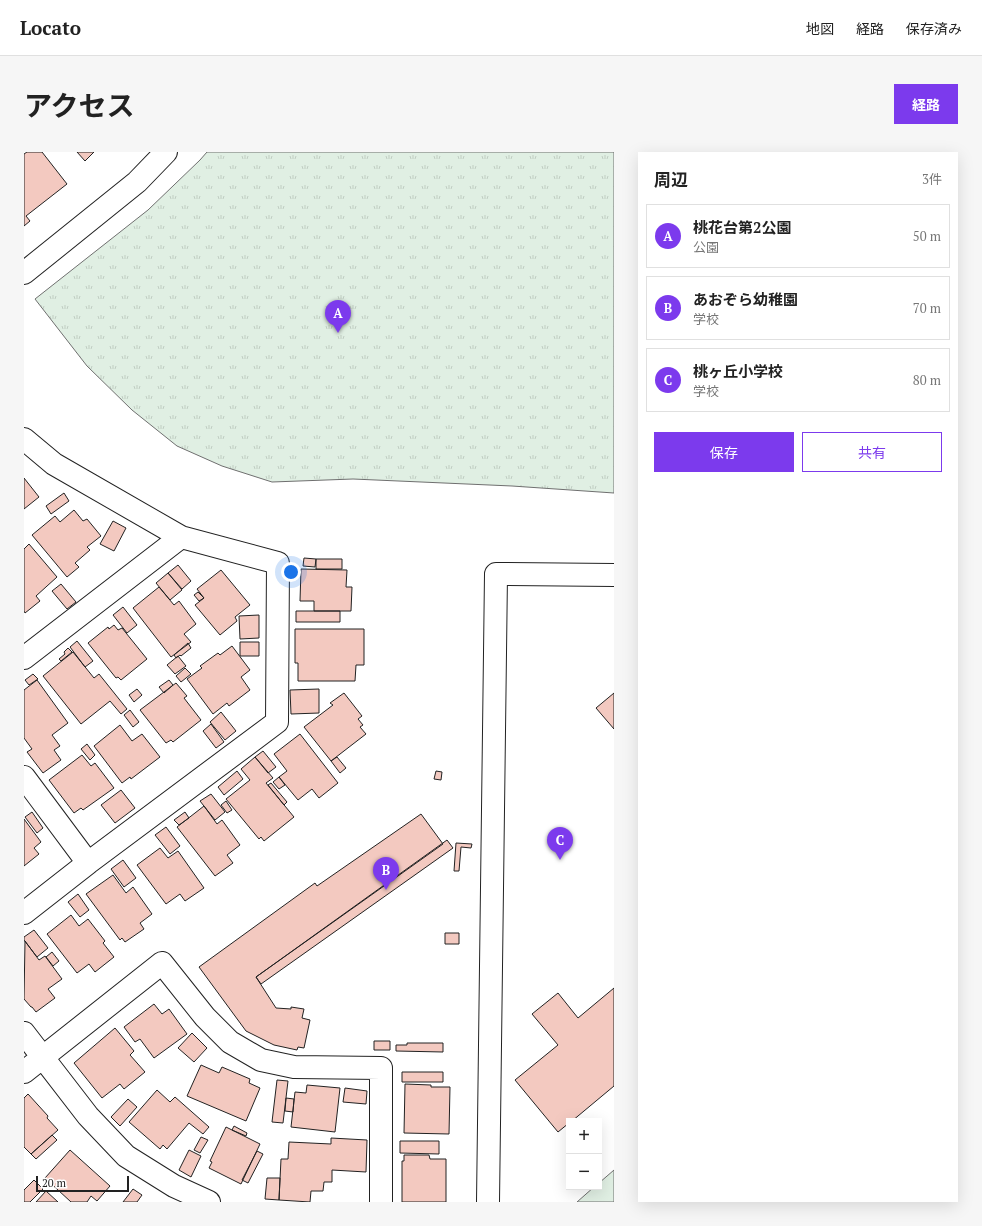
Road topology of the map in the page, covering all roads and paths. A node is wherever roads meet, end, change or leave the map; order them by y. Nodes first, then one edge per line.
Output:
1 (166, 152) edge
2 (24, 273) edge
3 (24, 439) edge
4 (181, 537) junction
5 (614, 575) edge
6 (24, 658) edge
7 (24, 778) edge
8 (88, 863) junction
9 (24, 913) edge
10 (24, 1033) edge
11 (43, 1057) junction
12 (24, 1072) edge
13 (208, 1202) edge
14 (381, 1202) edge
15 (488, 1202) edge

1 - 2 street
3 - 4 street
4 - 6 street
4 - 8 street
5 - 15 street
7 - 8 street
8 - 9 street
10 - 11 street
11 - 12 street
11 - 13 street
11 - 14 street

